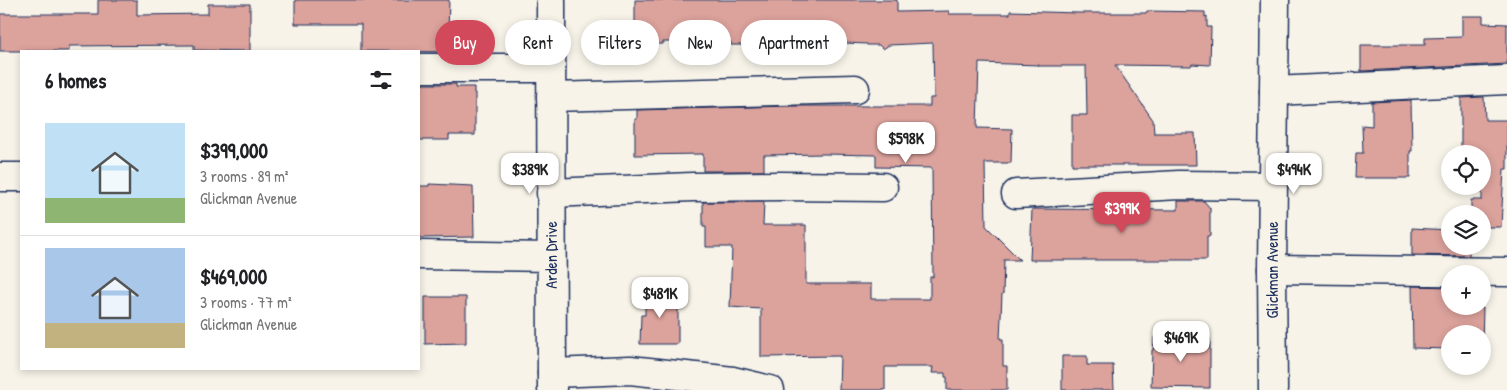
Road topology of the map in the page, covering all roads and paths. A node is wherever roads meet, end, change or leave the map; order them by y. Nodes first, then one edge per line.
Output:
1 (551, 0) edge
2 (1274, 0) edge
3 (420, 68) edge
4 (551, 68) junction
5 (1507, 80) edge
6 (855, 89) dead end
7 (1274, 91) junction
8 (551, 97) junction
9 (0, 177) edge
10 (20, 177) edge
11 (1273, 186) junction
12 (883, 187) dead end
13 (551, 193) junction
14 (1016, 194) dead end
15 (420, 255) edge
16 (551, 257) junction
17 (1272, 269) junction
18 (1507, 272) edge
19 (552, 381) edge
20 (770, 390) edge
21 (1273, 390) edge

1 - 4 street, Arden Drive
2 - 7 street, Glickman Avenue
3 - 4 street
4 - 8 street, Arden Drive
5 - 7 street
6 - 8 street
7 - 11 street, Glickman Avenue
8 - 13 street, Arden Drive
9 - 10 street
11 - 14 street
11 - 17 street, Glickman Avenue
12 - 13 street
13 - 16 street, Arden Drive
15 - 16 street
16 - 19 street, Arden Drive
17 - 18 street
17 - 21 street, Glickman Avenue
19 - 20 street

